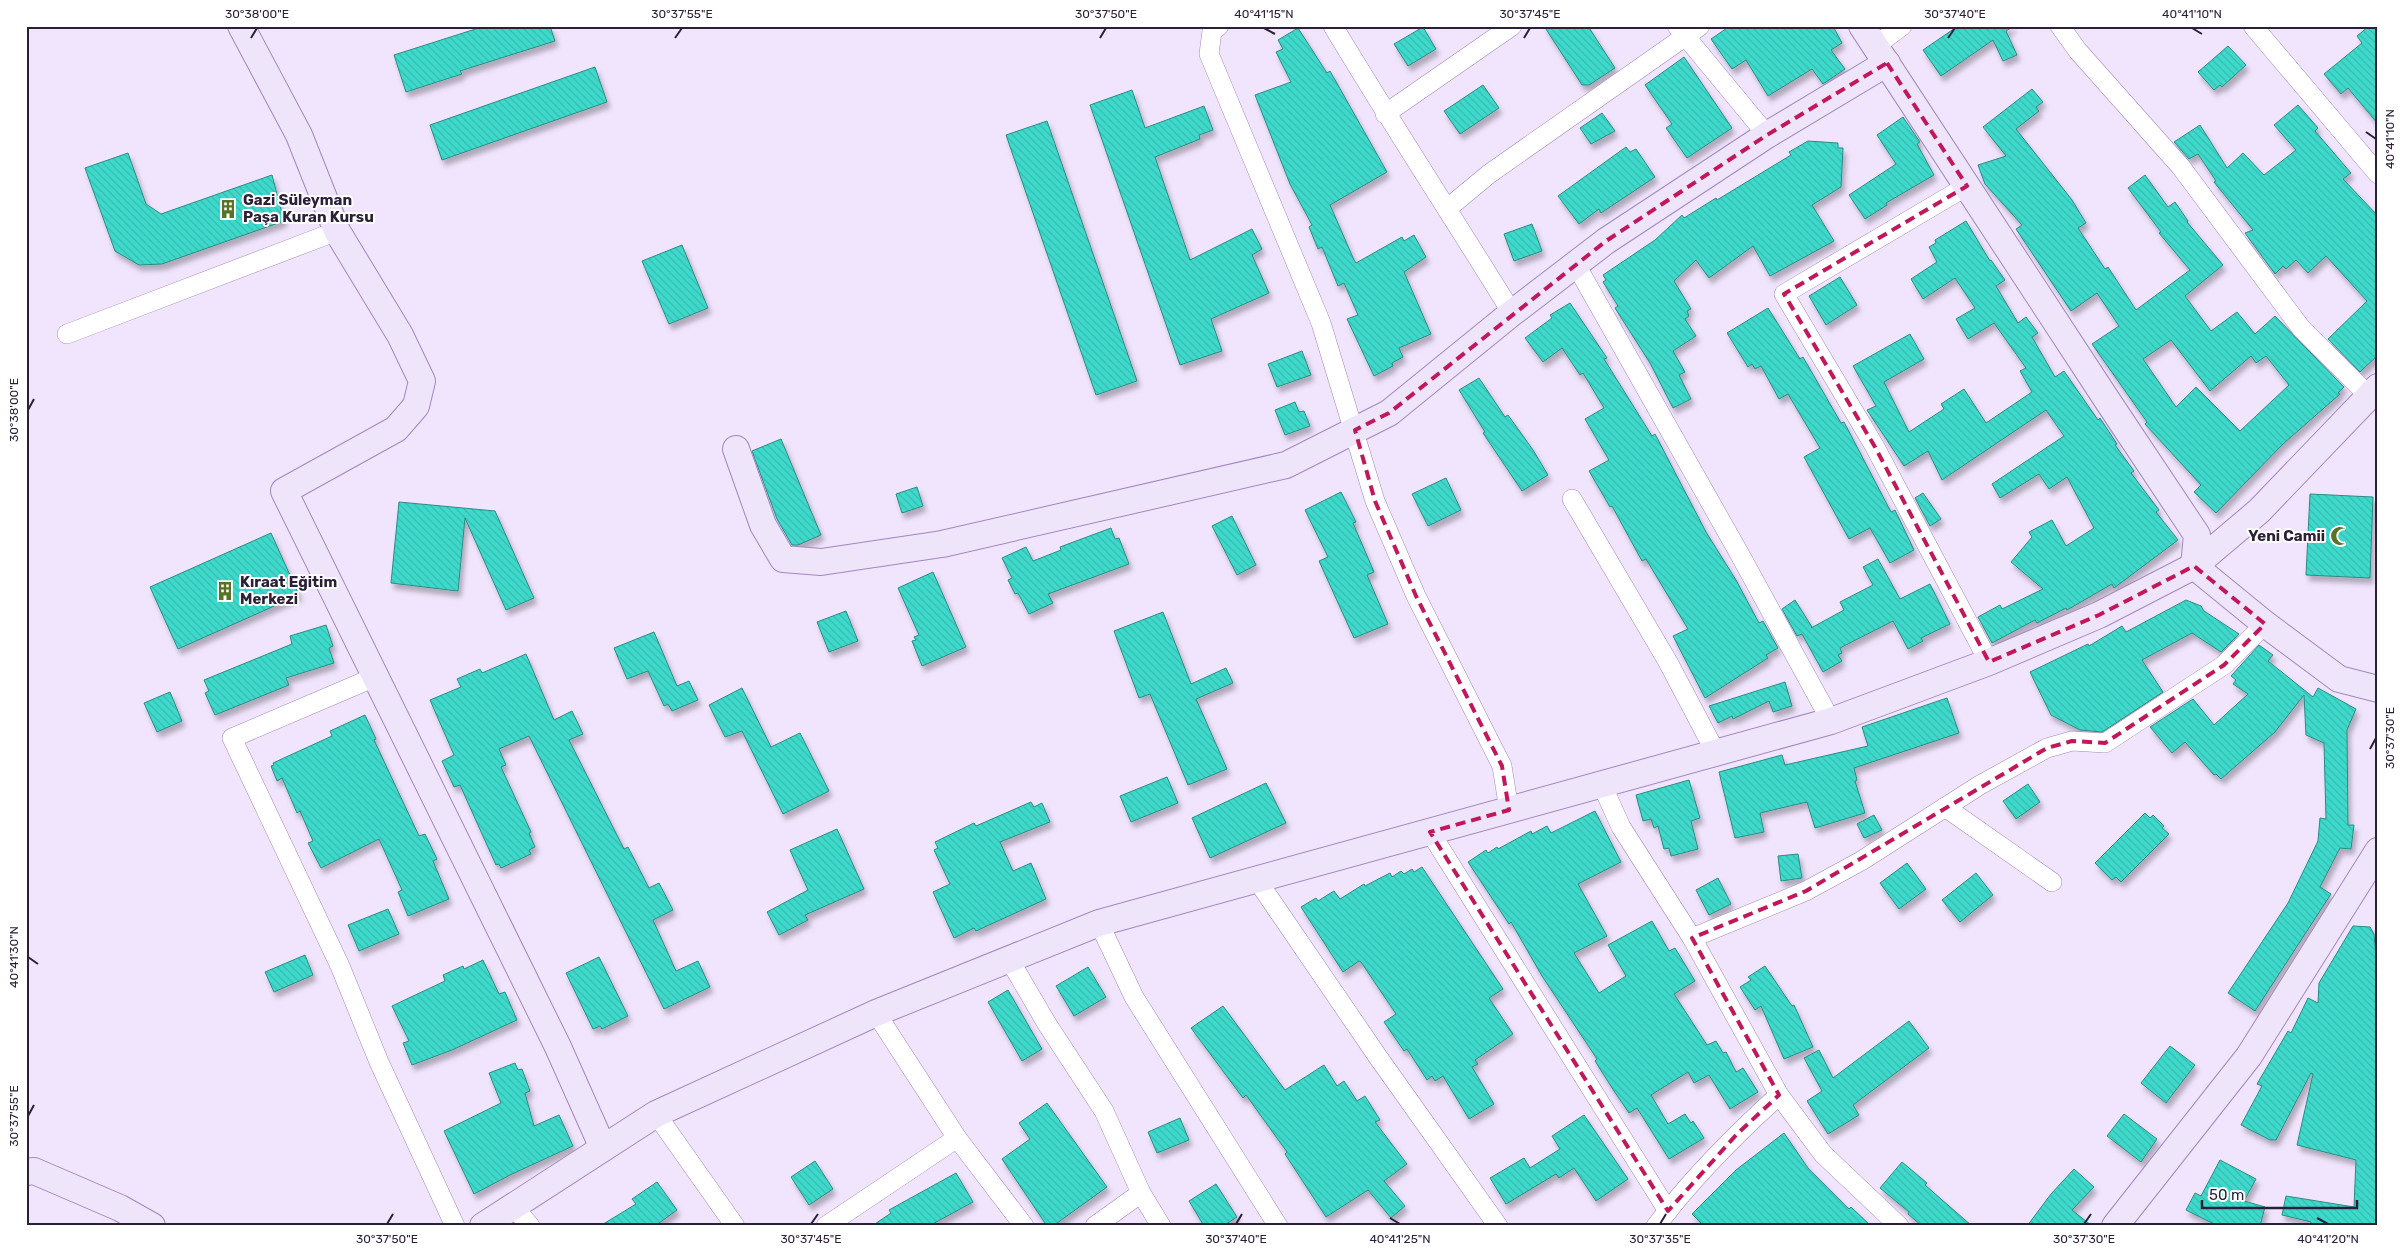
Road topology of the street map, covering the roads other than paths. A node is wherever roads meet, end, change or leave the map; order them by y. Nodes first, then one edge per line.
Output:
1 (242, 26) edge
2 (1219, 26) edge
3 (1333, 26) edge
4 (1512, 26) edge
5 (1700, 26) edge
6 (1902, 26) edge
7 (2060, 26) edge
8 (2253, 26) edge
9 (1681, 32) edge
10 (1875, 45) edge
11 (1386, 114) junction
12 (1767, 135) junction
13 (2378, 174) edge
14 (1967, 186) junction
15 (1448, 208) junction
16 (337, 232) junction
17 (1576, 265) junction
18 (1512, 313) junction
19 (68, 334) dead end
20 (2373, 392) edge
21 (1355, 430) junction
22 (736, 450) dead end
23 (1572, 499) dead end
24 (2194, 566) junction
25 (2265, 624) junction
26 (1989, 662) junction
27 (375, 677) junction
28 (2378, 690) edge
29 (1831, 720) junction
30 (1716, 753) junction
31 (1602, 785) junction
32 (1945, 807) junction
33 (1509, 810) junction
34 (1430, 832) junction
35 (2378, 851) edge
36 (1256, 880) junction
37 (2052, 882) dead end
38 (1099, 923) junction
39 (1692, 938) junction
40 (1009, 959) junction
41 (876, 1013) junction
42 (1779, 1095) junction
43 (656, 1114) junction
44 (957, 1138) junction
45 (603, 1148) junction
46 (26, 1172) edge
47 (1141, 1194) junction
48 (513, 1206) junction
49 (1668, 1211) junction
50 (152, 1226) edge
51 (455, 1226) edge
52 (483, 1226) edge
53 (530, 1226) edge
54 (735, 1226) edge
55 (826, 1226) edge
56 (1024, 1226) edge
57 (1095, 1226) edge
58 (1161, 1226) edge
59 (1278, 1226) edge
60 (1498, 1226) edge
61 (1656, 1226) edge
62 (1899, 1226) edge
63 (2115, 1226) edge

1 - 16 street
2 - 21 street
3 - 11 street
4 - 11 street
5 - 9 street
6 - 10 street
7 - 20 street
8 - 13 street
9 - 12 street
9 - 15 street
10 - 12 street
10 - 14 street
11 - 15 street
12 - 17 street
14 - 24 street
14 - 26 street
15 - 18 street
16 - 19 street
16 - 27 street
17 - 18 street
17 - 29 street
18 - 21 street
20 - 24 street
21 - 22 street
21 - 33 street
23 - 30 street
24 - 25 street
24 - 26 street
25 - 28 street
25 - 32 street
26 - 29 street
27 - 45 street
27 - 51 street
29 - 30 street
30 - 31 street
31 - 33 street
31 - 39 street
32 - 37 street
32 - 39 street
33 - 34 street
34 - 36 street
34 - 49 street
35 - 63 street
36 - 38 street
36 - 60 street
38 - 40 street
38 - 59 street
39 - 42 street
40 - 41 street
40 - 47 street
41 - 43 street
41 - 44 street
42 - 49 street
42 - 62 street
43 - 45 street
43 - 54 street
44 - 55 street
44 - 56 street
45 - 48 street
46 - 50 street
47 - 57 street
47 - 58 street
48 - 52 street
48 - 53 street
49 - 61 street

